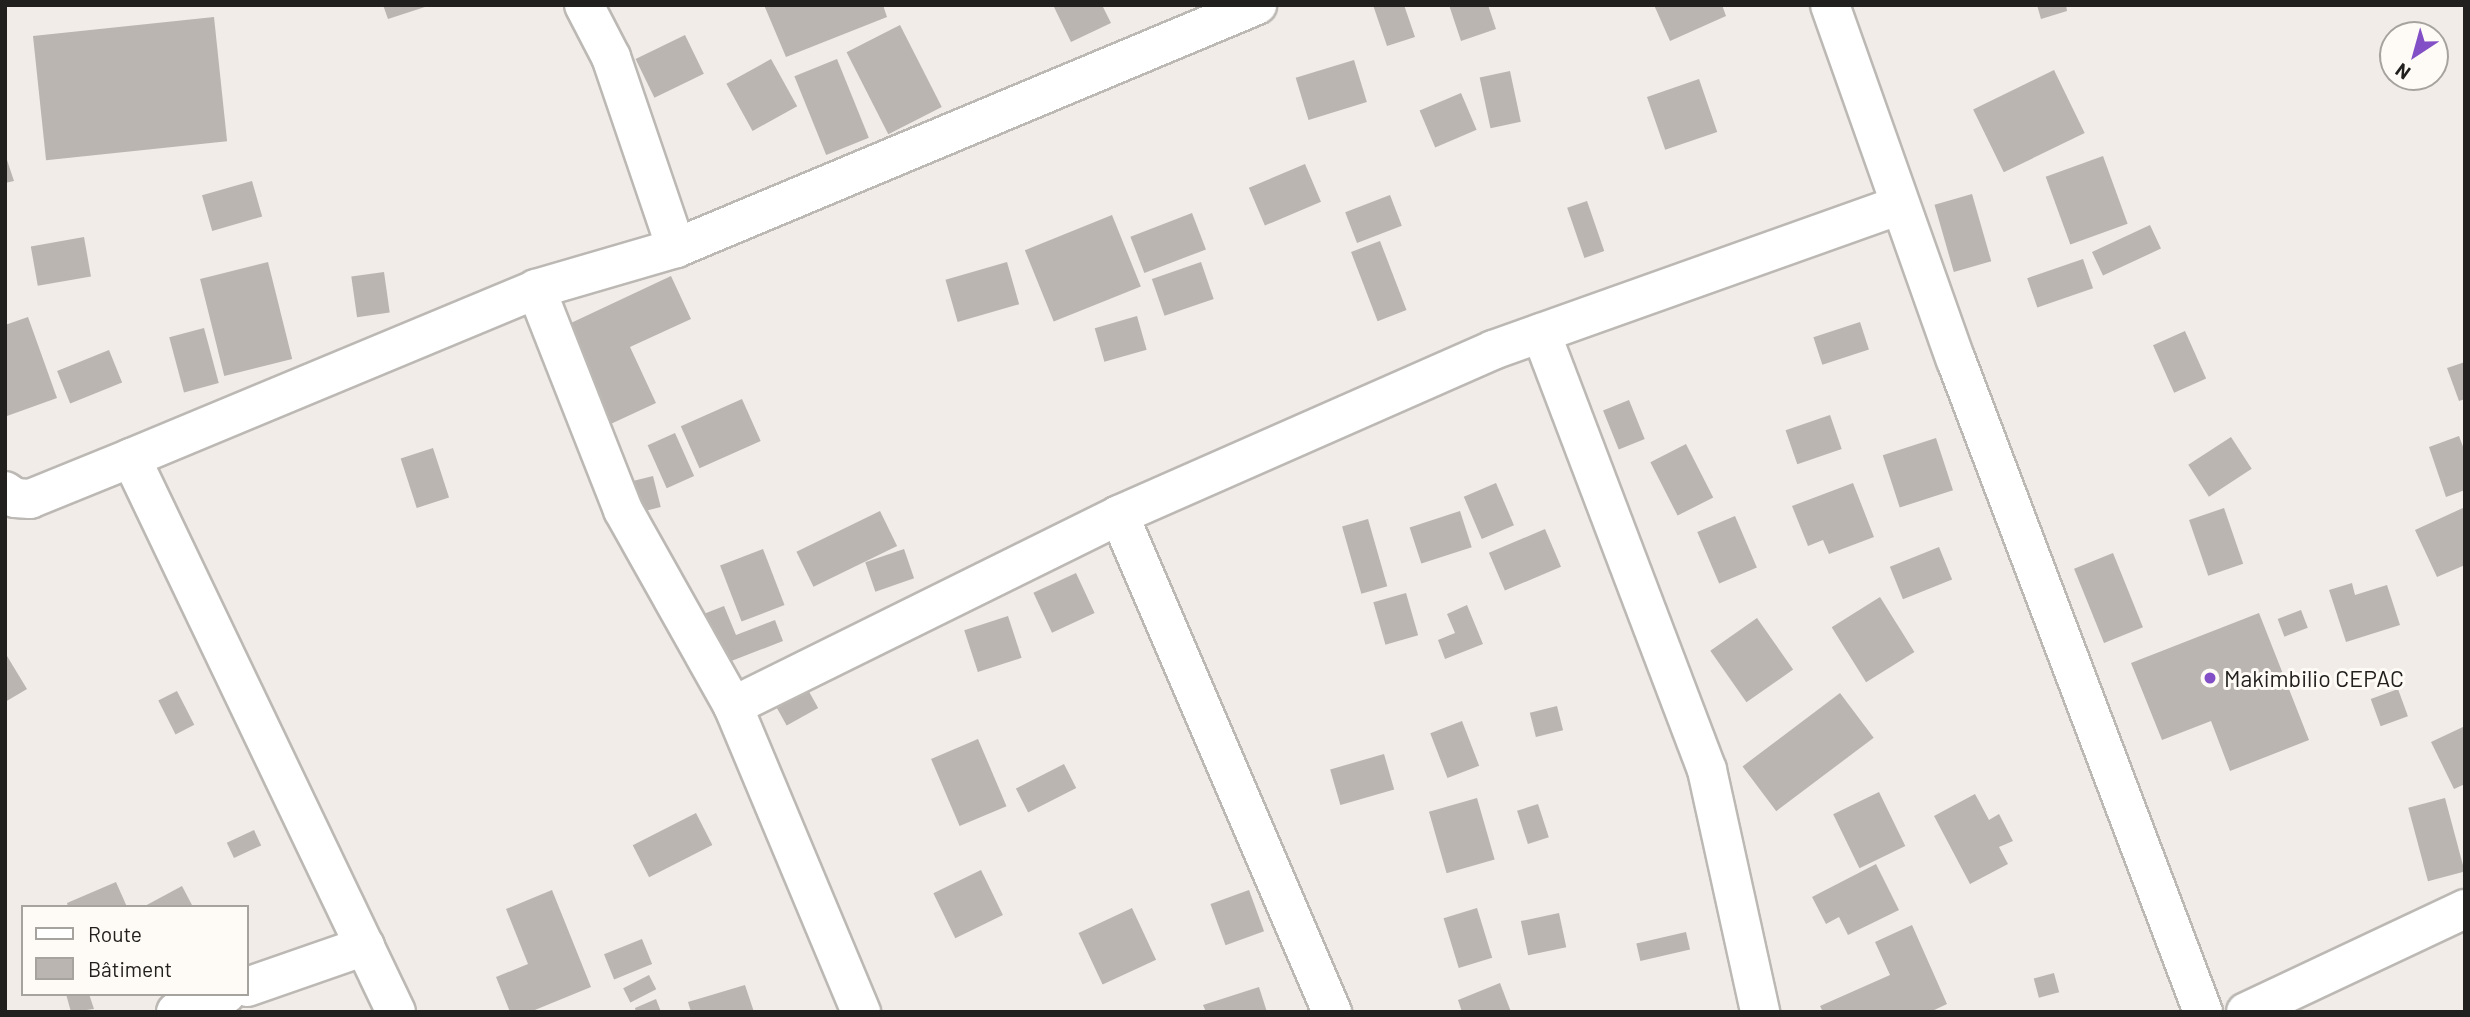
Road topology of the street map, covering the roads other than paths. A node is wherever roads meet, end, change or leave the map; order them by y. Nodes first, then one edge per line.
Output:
1 (583, 5) edge
2 (1257, 5) edge
3 (1830, 5) edge
4 (1900, 205) junction
5 (676, 248) junction
6 (536, 289) junction
7 (1541, 333) junction
8 (131, 458) junction
9 (5, 491) edge
10 (1119, 515) junction
11 (733, 706) junction
12 (2465, 909) edge
13 (365, 946) junction
14 (248, 987) edge
15 (220, 996) edge
16 (176, 1012) edge
17 (396, 1012) edge
18 (861, 1012) edge
19 (1332, 1012) edge
20 (1760, 1012) edge
21 (2203, 1012) edge
22 (2246, 1012) edge

1 - 5 street
2 - 5 street
3 - 4 street
4 - 7 street
4 - 21 street
5 - 6 street
6 - 8 street
6 - 11 street
7 - 10 street
7 - 20 street
8 - 9 street
8 - 13 street
10 - 11 street
10 - 19 street
11 - 18 street
12 - 22 street
13 - 14 street
13 - 17 street
15 - 16 street

